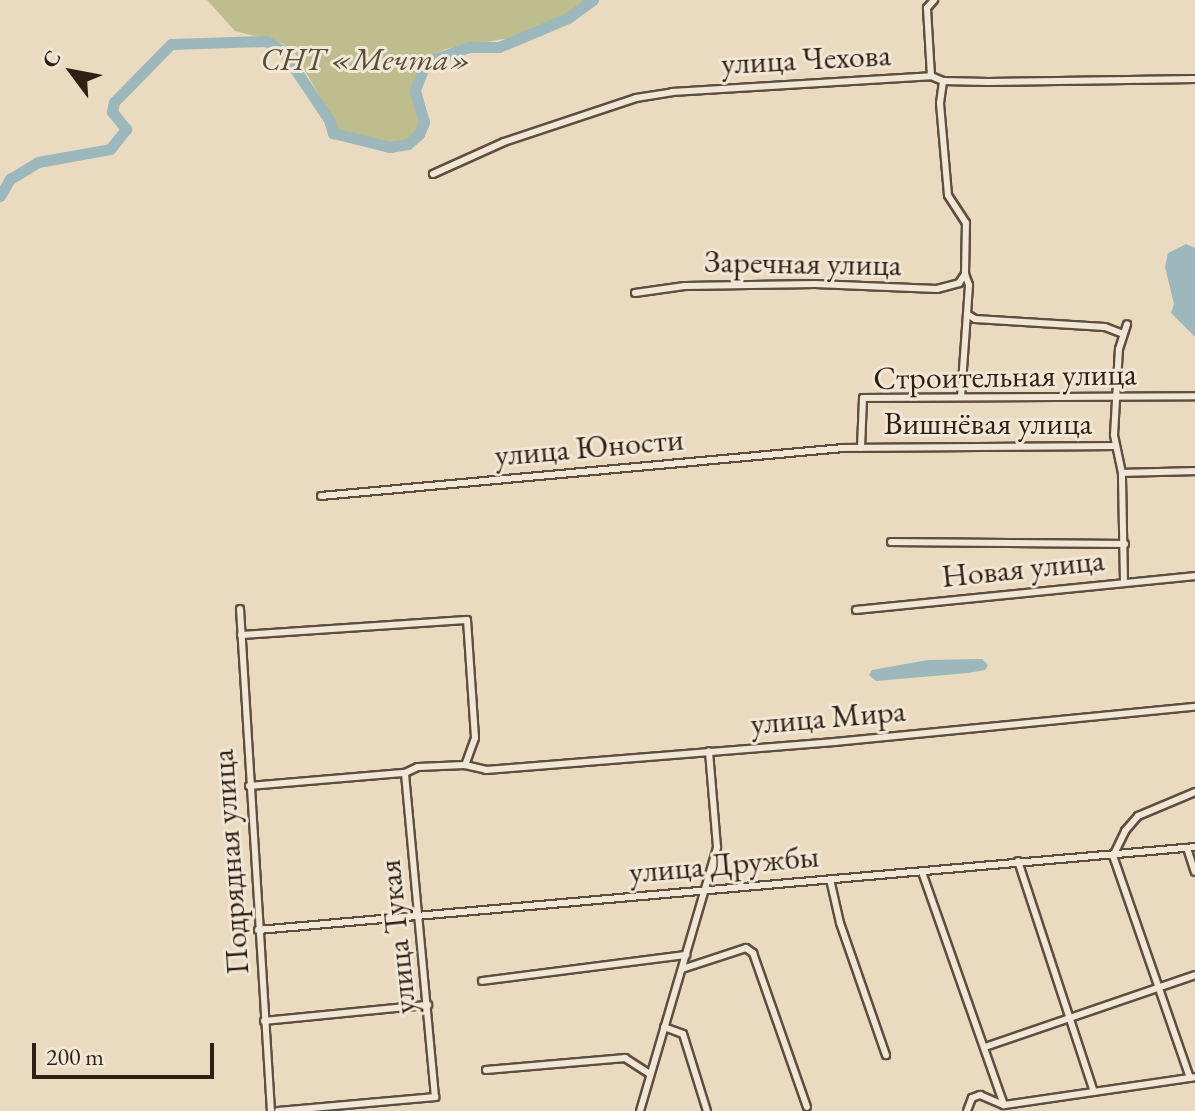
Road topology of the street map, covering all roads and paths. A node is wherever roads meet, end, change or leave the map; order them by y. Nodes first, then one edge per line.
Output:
1 (934, 0) edge
2 (931, 76) junction
3 (1195, 79) edge
4 (943, 81) junction
5 (433, 174) dead end
6 (965, 274) junction
7 (635, 293) dead end
8 (967, 314) junction
9 (1127, 324) dead end
10 (1123, 334) junction
11 (1195, 396) edge
12 (961, 397) junction
13 (1119, 398) junction
14 (1115, 446) junction
15 (861, 448) junction
16 (1195, 471) edge
17 (1122, 473) junction
18 (321, 496) dead end
19 (891, 542) dead end
20 (1125, 544) junction
21 (1195, 576) edge
22 (1124, 582) junction
23 (240, 609) dead end
24 (856, 610) dead end
25 (241, 635) junction
26 (1195, 707) edge
27 (709, 751) junction
28 (465, 765) junction
29 (405, 773) junction
30 (249, 786) junction
31 (1195, 792) edge
32 (1191, 847) edge
33 (1113, 856) junction
34 (1018, 861) junction
35 (922, 872) junction
36 (1195, 872) edge
37 (830, 879) junction
38 (706, 889) junction
39 (420, 916) junction
40 (258, 930) junction
41 (686, 955) junction
42 (682, 969) junction
43 (1195, 975) edge
44 (482, 981) dead end
45 (1158, 988) junction
46 (428, 1005) junction
47 (1071, 1018) junction
48 (264, 1021) junction
49 (664, 1027) junction
50 (985, 1047) junction
51 (886, 1055) dead end
52 (486, 1070) dead end
53 (650, 1074) junction
54 (1192, 1077) edge
55 (1094, 1092) junction
56 (1004, 1105) junction
57 (807, 1107) dead end
58 (271, 1111) edge
59 (278, 1111) edge
60 (640, 1111) edge
61 (707, 1111) edge
62 (967, 1111) edge

1 - 2 street
2 - 4 street, улица Чехова
2 - 5 street, улица Чехова
3 - 4 street, улица Чехова
4 - 6 street
6 - 7 street, Заречная улица
6 - 8 street
8 - 10 street
8 - 12 street
9 - 10 street
10 - 13 street
11 - 13 street, Строительная улица
12 - 13 street, Строительная улица
12 - 15 street, Строительная улица
13 - 14 street
14 - 15 street, Вишнёвая улица
14 - 17 street
15 - 18 street, улица Юности
16 - 17 street
17 - 20 street
19 - 20 street
20 - 22 street
21 - 22 street, Новая улица
22 - 24 street, Новая улица
23 - 25 street, Подрядная улица
25 - 28 street
25 - 30 street, Подрядная улица
26 - 27 street, улица Мира
27 - 28 street, улица Мира
27 - 38 street
28 - 29 street, улица Мира
29 - 30 street, улица Мира
29 - 39 street, улица Тукая
30 - 40 street, Подрядная улица
31 - 33 street
32 - 33 street, улица Дружбы
32 - 36 street
33 - 34 street, улица Дружбы
33 - 45 street
34 - 35 street, улица Дружбы
34 - 47 street
35 - 37 street, улица Дружбы
35 - 50 street
37 - 38 street, улица Дружбы
37 - 51 street
38 - 39 street, улица Дружбы
38 - 41 street
39 - 40 street, улица Дружбы
39 - 46 street, улица Тукая
40 - 48 street, Подрядная улица
41 - 42 street
41 - 44 street
42 - 49 street
42 - 57 street
43 - 45 street
45 - 47 street
45 - 54 street
46 - 48 street
46 - 59 street, улица Тукая
47 - 50 street
47 - 55 street
48 - 58 street, Подрядная улица
49 - 53 street
49 - 61 street
50 - 56 street
52 - 53 street
53 - 60 street
54 - 55 street
55 - 56 street
56 - 62 street

